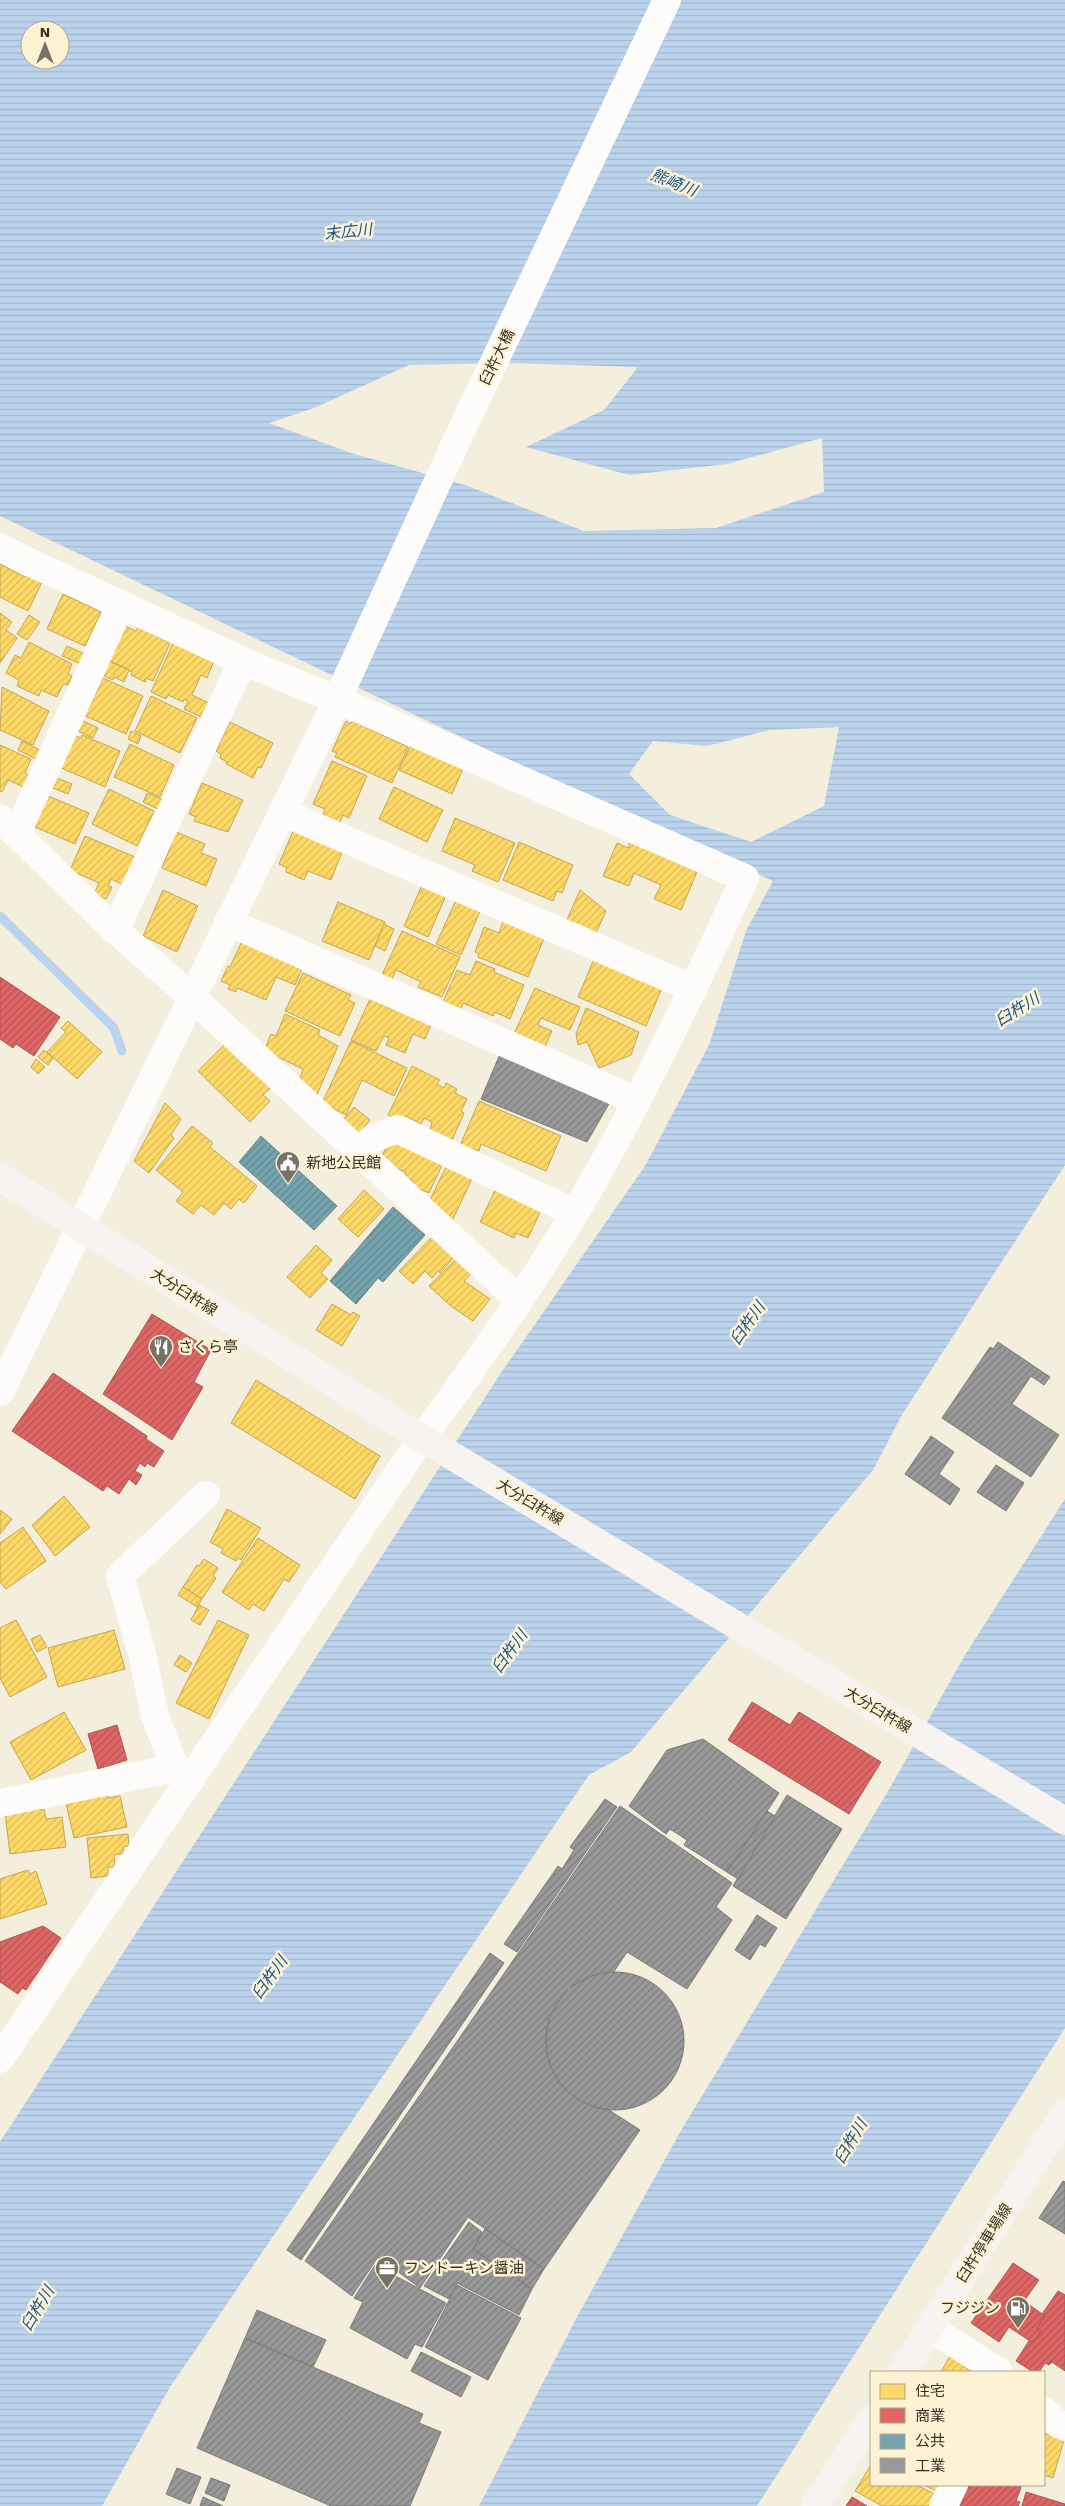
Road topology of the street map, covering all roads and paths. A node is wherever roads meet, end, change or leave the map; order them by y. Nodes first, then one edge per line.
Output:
1 (667, 0) edge
2 (0, 547) edge
3 (121, 604) junction
4 (243, 660) junction
5 (282, 812) junction
6 (8, 826) edge
7 (228, 922) junction
8 (115, 930) junction
9 (694, 989) junction
10 (192, 997) junction
11 (637, 1100) junction
12 (359, 1152) junction
13 (0, 1177) edge
14 (574, 1213) junction
15 (79, 1227) junction
16 (518, 1300) junction
17 (0, 1392) edge
18 (430, 1442) junction
19 (206, 1495) dead end
20 (184, 1774) junction
21 (0, 1803) edge
22 (1065, 1821) edge
23 (0, 2059) edge
24 (1065, 2113) edge
25 (930, 2328) junction
26 (903, 2371) edge
27 (997, 2371) edge
28 (1045, 2412) edge
29 (870, 2421) edge
30 (1065, 2427) edge
31 (953, 2486) edge
32 (815, 2506) edge
33 (943, 2506) edge

1 - 5 street, 臼杵大橋
2 - 3 street
3 - 4 street
3 - 6 street
4 - 8 street
4 - 9 street
5 - 7 street, 臼杵大橋
5 - 9 street
6 - 8 street
7 - 10 street, 臼杵大橋
7 - 11 street
8 - 10 street
9 - 11 street
10 - 12 street
10 - 15 street, 臼杵大橋
11 - 14 street
12 - 14 street
12 - 16 street
13 - 15 main road, 大分臼杵線
14 - 16 street
15 - 17 street, 臼杵大橋
15 - 18 main road, 大分臼杵線
16 - 18 street
18 - 20 street
18 - 22 main road, 大分臼杵線
19 - 20 street
20 - 21 street
20 - 23 street
24 - 25 main road, 臼杵停車場線
25 - 26 main road, 臼杵停車場線
25 - 27 street
28 - 30 street
29 - 32 main road
31 - 33 street

